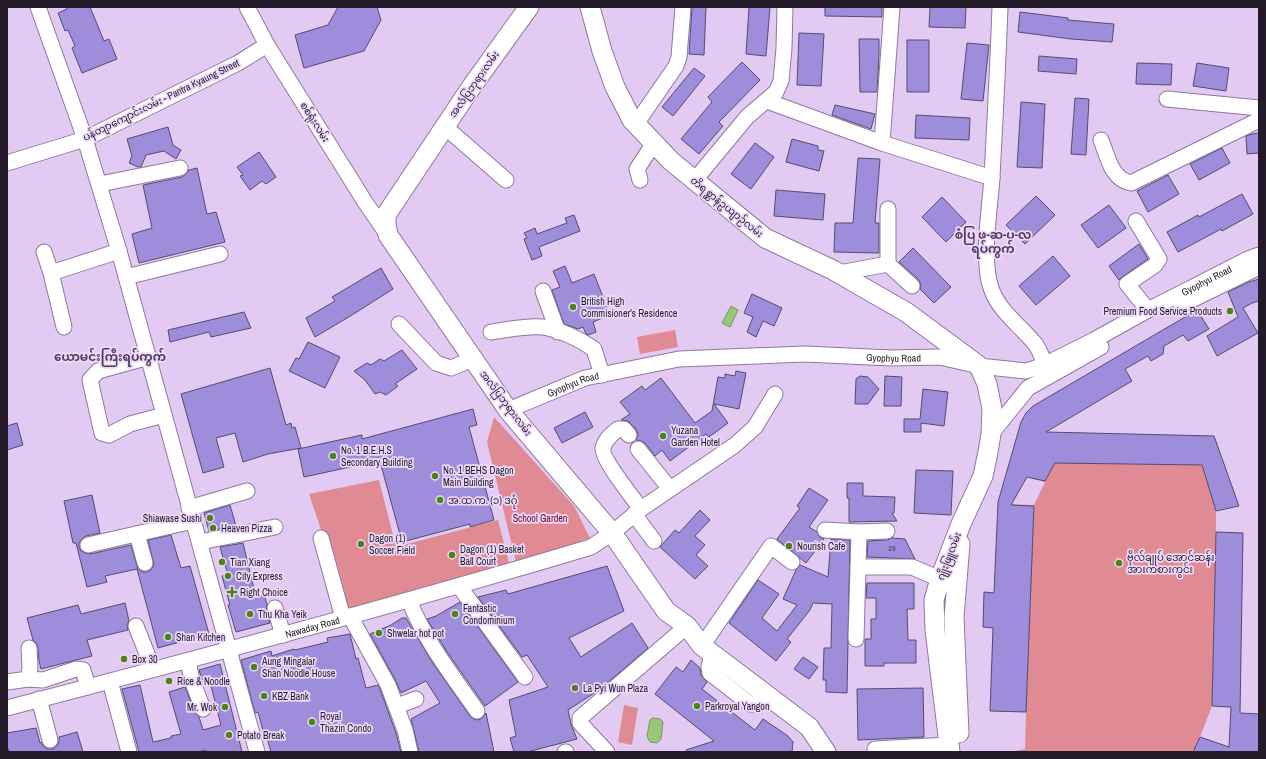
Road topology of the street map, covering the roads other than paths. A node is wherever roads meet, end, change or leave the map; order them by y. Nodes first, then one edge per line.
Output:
1 (38, 7) edge
2 (247, 7) edge
3 (529, 7) edge
4 (590, 7) edge
5 (683, 7) edge
6 (786, 7) edge
7 (892, 7) edge
8 (1000, 7) edge
9 (267, 45) junction
10 (1166, 100) dead end
11 (767, 101) junction
12 (1259, 108) edge
13 (1259, 120) edge
14 (636, 124) junction
15 (444, 126) junction
16 (86, 139) junction
17 (1101, 140) dead end
18 (654, 143) junction
19 (882, 143) junction
20 (7, 163) edge
21 (180, 168) dead end
22 (992, 178) junction
23 (506, 180) dead end
24 (640, 180) dead end
25 (694, 181) junction
26 (100, 184) junction
27 (888, 209) dead end
28 (1136, 220) dead end
29 (388, 235) junction
30 (119, 251) junction
31 (44, 252) dead end
32 (220, 254) dead end
33 (1259, 255) edge
34 (888, 264) junction
35 (1259, 267) edge
36 (51, 273) junction
37 (839, 273) junction
38 (126, 276) junction
39 (912, 286) dead end
40 (543, 291) dead end
41 (1148, 310) junction
42 (399, 324) dead end
43 (64, 327) dead end
44 (491, 332) dead end
45 (558, 332) junction
46 (149, 357) junction
47 (473, 359) junction
48 (979, 366) junction
49 (1047, 370) junction
50 (602, 375) junction
51 (775, 394) dead end
52 (508, 410) junction
53 (164, 415) junction
54 (991, 434) junction
55 (629, 435) dead end
56 (638, 449) dead end
57 (670, 489) junction
58 (247, 491) dead end
59 (638, 512) junction
60 (191, 514) junction
61 (961, 524) junction
62 (275, 527) dead end
63 (825, 530) dead end
64 (888, 531) dead end
65 (859, 532) junction
66 (612, 533) junction
67 (137, 534) junction
68 (321, 538) dead end
69 (654, 541) dead end
70 (200, 542) junction
71 (88, 545) dead end
72 (792, 562) dead end
73 (145, 563) dead end
74 (858, 567) junction
75 (940, 579) junction
76 (459, 586) junction
77 (409, 600) junction
78 (275, 608) dead end
79 (347, 617) junction
80 (136, 626) dead end
81 (687, 626) junction
82 (283, 635) junction
83 (856, 639) dead end
84 (29, 648) dead end
85 (229, 650) junction
86 (707, 650) junction
87 (188, 661) junction
88 (153, 670) junction
89 (525, 677) dead end
90 (28, 680) junction
91 (110, 681) junction
92 (7, 682) edge
93 (88, 686) junction
94 (39, 699) junction
95 (416, 699) dead end
96 (397, 706) junction
97 (7, 708) edge
98 (203, 709) dead end
99 (478, 711) dead end
100 (50, 740) dead end
101 (875, 749) dead end
102 (954, 750) edge
103 (825, 751) edge
104 (129, 752) edge
105 (257, 752) edge
106 (410, 752) edge
107 (607, 752) edge

1 - 16 street
2 - 9 street, စစ်ရုံးလမ်း
3 - 15 main road, အလံပြဘုရားလမ်း
4 - 14 main road, တိရစ္ဆာန်ဥယျာဉ်လမ်း
5 - 14 street
6 - 11 street
7 - 19 street
8 - 22 street
9 - 16 street, ပန်တျာကျောင်းလမ်း - Pantra Kyaung Street
9 - 29 street, စစ်ရုံးလမ်း
10 - 12 street
11 - 19 street
11 - 25 street
13 - 17 street
14 - 18 main road, တိရစ္ဆာန်ဥယျာဉ်လမ်း
15 - 23 street
15 - 29 main road, အလံပြဘုရားလမ်း
16 - 20 street, ပန်တျာကျောင်းလမ်း - Pantra Kyaung Street
16 - 26 street
18 - 24 street
18 - 25 main road, တိရစ္ဆာန်ဥယျာဉ်လမ်း
19 - 22 street
21 - 26 street
22 - 49 street
25 - 37 main road, တိရစ္ဆာန်ဥယျာဉ်လမ်း
26 - 30 street
27 - 34 street
28 - 41 street
29 - 47 main road, အလံပြဘုရားလမ်း
30 - 36 street
30 - 38 street
31 - 36 street
32 - 38 street
33 - 41 street, Gyophyu Road
34 - 37 street
34 - 39 street
35 - 49 street, Gyophyu Road
36 - 43 street
37 - 48 main road, တိရစ္ဆာန်ဥယျာဉ်လမ်း
38 - 46 street
40 - 45 street
41 - 49 street, Gyophyu Road
42 - 47 street
44 - 45 street
45 - 50 street
46 - 53 street
46 - 53 street
47 - 52 main road, အလံပြဘုရားလမ်း
48 - 49 street, Gyophyu Road
48 - 50 street, Gyophyu Road
48 - 54 main road, ဂျိုးဖြူလမ်း
49 - 54 street, Gyophyu Road
50 - 52 street, Gyophyu Road
51 - 57 street, Nawaday Road
52 - 66 main road, အလံပြဘုရားလမ်း
53 - 60 street
54 - 61 main road, ဂျိုးဖြူလမ်း
55 - 59 street
56 - 57 street
57 - 59 street, Nawaday Road
58 - 60 street
59 - 66 street, Nawaday Road
59 - 69 street
60 - 67 street
60 - 70 street
61 - 75 main road, ဂျိုးဖြူလမ်း
61 - 102 main road
62 - 70 street
63 - 65 street
64 - 65 street
65 - 74 street
66 - 76 street, Nawaday Road
66 - 81 main road, အလံပြဘုရားလမ်း
67 - 71 street
67 - 73 street
68 - 79 street
70 - 85 street
72 - 86 street
74 - 75 street
74 - 83 street
75 - 102 main road, ဂျိုးဖြူလမ်း
76 - 77 street, Nawaday Road
76 - 89 street
77 - 79 street, Nawaday Road
77 - 99 street
78 - 82 street
79 - 82 street, Nawaday Road
79 - 96 street
80 - 88 street
81 - 86 main road, အလံပြဘုရားလမ်း
81 - 107 street
82 - 85 street, Nawaday Road
84 - 90 street
85 - 87 street, Nawaday Road
85 - 105 street
86 - 103 main road, အလံပြဘုရားလမ်း
87 - 88 street, Nawaday Road
87 - 98 street
88 - 91 street, Nawaday Road
90 - 92 street
90 - 93 street
91 - 93 street, Nawaday Road
91 - 104 street
93 - 94 street, Nawaday Road
94 - 97 street, Nawaday Road
94 - 100 street
95 - 96 street
96 - 106 street
101 - 102 street

